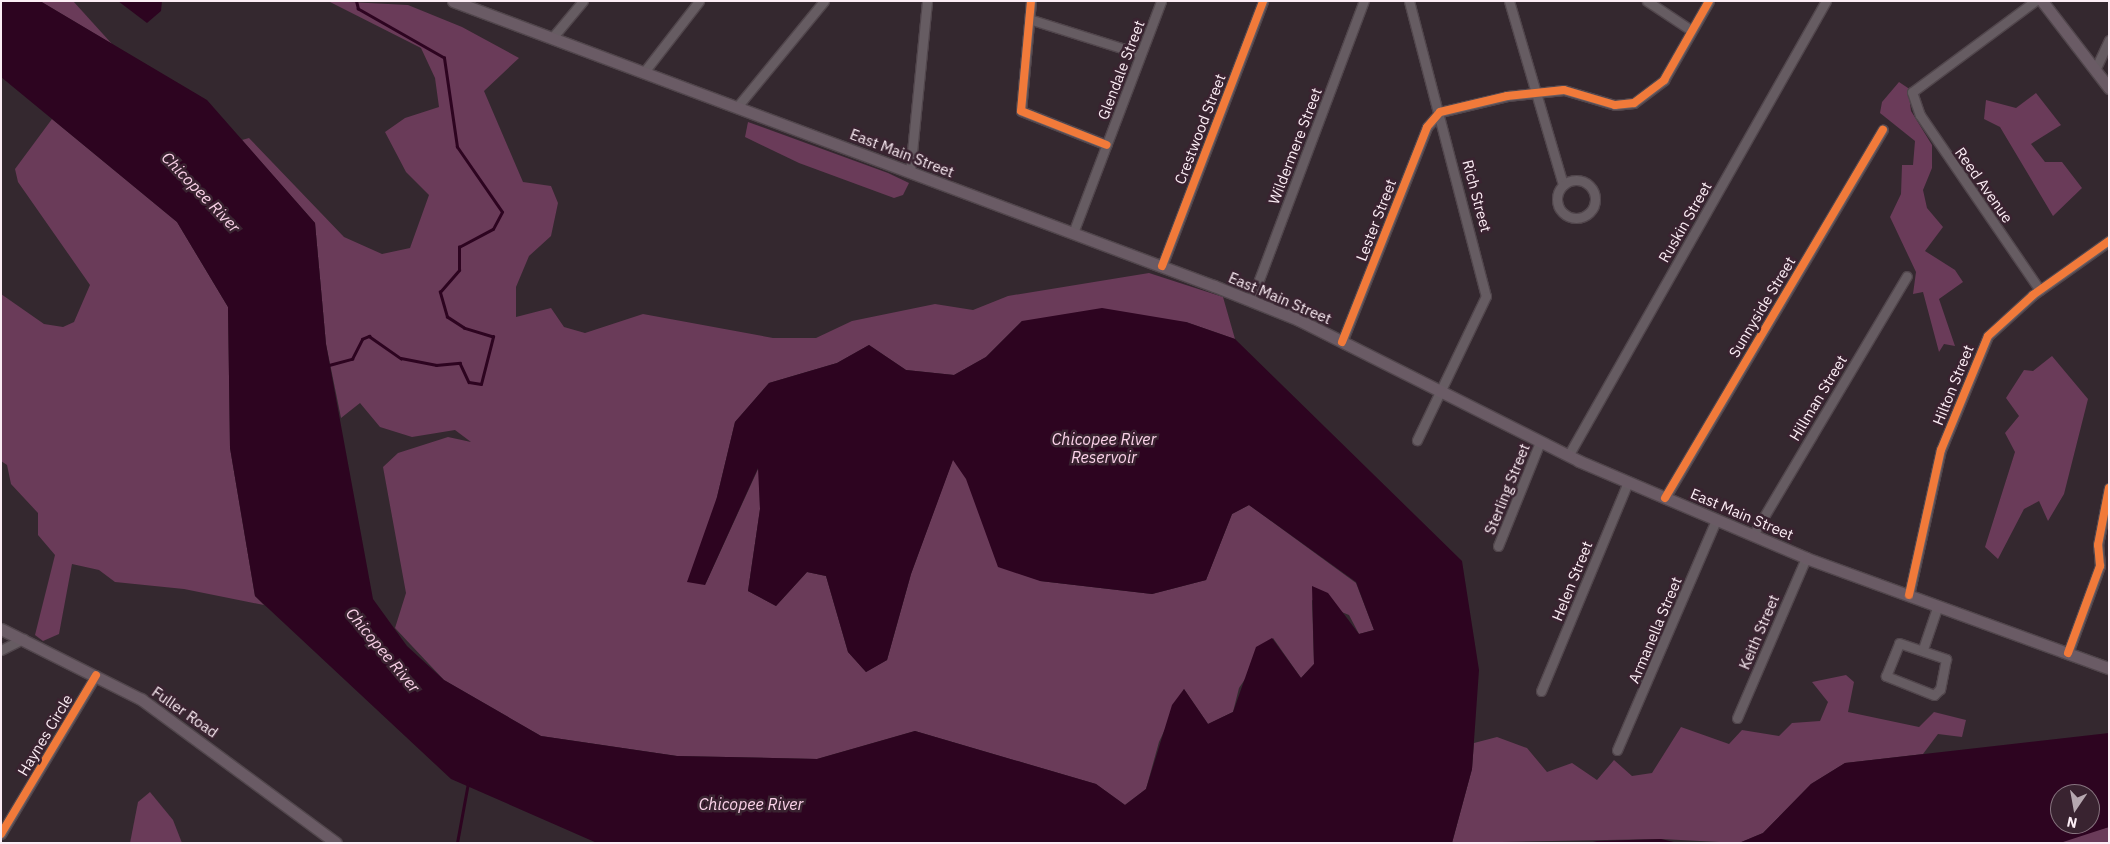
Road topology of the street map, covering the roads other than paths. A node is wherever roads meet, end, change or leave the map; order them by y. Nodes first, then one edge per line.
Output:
1 (452, 1) edge
2 (583, 1) edge
3 (699, 1) edge
4 (824, 1) edge
5 (927, 1) edge
6 (1030, 1) edge
7 (1161, 1) edge
8 (1263, 1) edge
9 (1364, 1) edge
10 (1409, 1) edge
11 (1509, 1) edge
12 (1647, 1) edge
13 (1709, 1) edge
14 (1826, 1) edge
15 (2035, 1) edge
16 (2042, 1) edge
17 (1029, 19) junction
18 (1692, 30) junction
19 (552, 38) junction
20 (2109, 40) edge
21 (1141, 54) junction
22 (2094, 70) junction
23 (644, 72) junction
24 (2109, 88) edge
25 (1534, 96) junction
26 (737, 107) junction
27 (1440, 112) junction
28 (1883, 130) dead end
29 (1107, 144) junction
30 (910, 172) junction
31 (1562, 186) junction
32 (1073, 233) junction
33 (2109, 241) edge
34 (1162, 266) junction
35 (1907, 276) dead end
36 (2040, 290) junction
37 (1251, 301) junction
38 (1342, 342) junction
39 (1442, 393) junction
40 (1417, 440) dead end
41 (1540, 442) junction
42 (1568, 456) junction
43 (1628, 482) junction
44 (2109, 488) edge
45 (1665, 498) junction
46 (1716, 520) junction
47 (1753, 535) junction
48 (1498, 546) dead end
49 (1806, 558) junction
50 (1909, 595) junction
51 (1938, 605) junction
52 (1, 629) edge
53 (23, 639) junction
54 (1923, 649) junction
55 (1, 650) edge
56 (2068, 653) junction
57 (2109, 668) edge
58 (96, 675) junction
59 (1541, 690) dead end
60 (1737, 718) dead end
61 (1617, 750) dead end
62 (1, 834) edge
63 (336, 843) edge

1 - 19 main road, East Main Street
2 - 19 street
3 - 23 street
4 - 26 street
5 - 30 street
6 - 17 street
7 - 21 street, Glendale Street
8 - 34 street, Crestwood Street
9 - 37 street, Wildermere Street
10 - 27 street, Rich Street
11 - 25 street
12 - 18 street
13 - 18 street
14 - 42 street, Ruskin Street
15 - 36 street, Reed Avenue
16 - 22 main road
17 - 21 street
17 - 29 street
18 - 25 street
19 - 23 main road, East Main Street
20 - 22 street
21 - 29 street, Glendale Street
22 - 24 main road
23 - 26 main road, East Main Street
25 - 27 street
25 - 31 street
26 - 30 main road, East Main Street
27 - 38 street, Lester Street
27 - 39 street, Rich Street
28 - 45 street, Sunnyside Street
29 - 32 street, Glendale Street
30 - 32 main road, East Main Street
31 - 31 street
32 - 34 main road, East Main Street
33 - 36 street, Hilton Street
34 - 37 main road, East Main Street
35 - 47 street, Hillman Street
36 - 50 street, Hilton Street
37 - 38 main road, East Main Street
38 - 39 main road, East Main Street
39 - 40 street, Rich Street
39 - 41 main road, East Main Street
41 - 42 main road, East Main Street
41 - 48 street, Sterling Street
42 - 43 main road, East Main Street
43 - 45 main road, East Main Street
43 - 59 street, Helen Street
44 - 56 street
45 - 46 main road, East Main Street
46 - 47 main road, East Main Street
46 - 61 street, Armanella Street
47 - 49 main road, East Main Street
49 - 50 main road, East Main Street
49 - 60 street, Keith Street
50 - 51 main road, East Main Street
51 - 54 street
51 - 56 main road, East Main Street
52 - 53 main road, Fuller Road
53 - 55 street
53 - 58 main road, Fuller Road
54 - 54 street
56 - 57 main road, East Main Street
58 - 62 street, Haynes Circle
58 - 63 main road, Fuller Road

